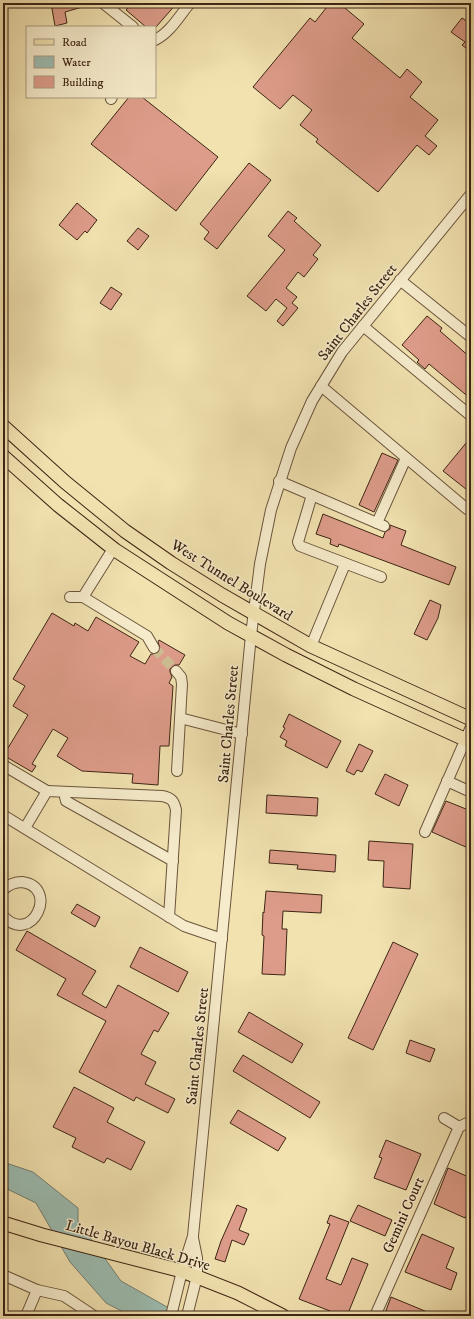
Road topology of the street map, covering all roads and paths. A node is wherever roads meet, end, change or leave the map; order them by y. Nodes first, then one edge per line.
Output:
1 (190, 3) edge
2 (102, 5) edge
3 (132, 26) edge
4 (156, 39) edge
5 (471, 194) edge
6 (400, 280) junction
7 (363, 326) junction
8 (471, 337) edge
9 (321, 386) junction
10 (471, 416) edge
11 (3, 426) edge
12 (3, 456) edge
13 (406, 458) junction
14 (279, 481) junction
15 (312, 495) junction
16 (471, 511) edge
17 (113, 549) junction
18 (345, 564) junction
19 (381, 577) dead end
20 (70, 597) dead end
21 (83, 597) junction
22 (253, 614) junction
23 (251, 636) junction
24 (311, 646) junction
25 (154, 648) tunnel mouth
26 (176, 671) tunnel mouth
27 (180, 718) junction
28 (471, 719) edge
29 (471, 727) edge
30 (242, 734) junction
31 (468, 741) edge
32 (3, 765) edge
33 (177, 771) dead end
34 (447, 781) junction
35 (47, 791) junction
36 (66, 792) junction
37 (471, 792) edge
38 (3, 815) edge
39 (25, 828) junction
40 (425, 832) dead end
41 (173, 861) junction
42 (3, 890) edge
43 (169, 916) junction
44 (3, 917) edge
45 (222, 939) junction
46 (444, 1118) dead end
47 (3, 1223) edge
48 (193, 1236) junction
49 (182, 1271) junction
50 (3, 1275) edge
51 (197, 1276) junction
52 (37, 1290) junction
53 (26, 1316) edge
54 (94, 1316) edge
55 (171, 1316) edge
56 (187, 1316) edge
57 (283, 1316) edge
58 (375, 1316) edge

1 - 4 street
2 - 3 street
5 - 6 street, Saint Charles Street
6 - 7 street, Saint Charles Street
6 - 8 street
7 - 9 street, Saint Charles Street
7 - 10 street
9 - 13 street
9 - 14 street, Saint Charles Street
11 - 22 main road, West Tunnel Boulevard
12 - 17 main road
13 - 15 street
13 - 16 street
14 - 15 street
14 - 22 street, Saint Charles Street
15 - 18 street
17 - 21 street
17 - 23 main road
18 - 19 street
18 - 24 street
20 - 21 street
21 - 25 street
22 - 23 street, Saint Charles Street
22 - 24 main road, West Tunnel Boulevard
23 - 30 street, Saint Charles Street
23 - 31 main road
24 - 28 main road, West Tunnel Boulevard
26 - 27 street
27 - 30 street
27 - 33 street
29 - 31 street
30 - 45 street, Saint Charles Street
31 - 34 street
32 - 35 street
34 - 37 street
34 - 40 street
35 - 36 street
35 - 39 street
36 - 41 street
36 - 41 street
38 - 39 street
39 - 43 street
41 - 43 street
42 - 44 street
43 - 45 street
45 - 48 street, Saint Charles Street
46 - 58 street, Gemini Court
47 - 49 main road, Little Bayou Black Drive
48 - 49 street, Saint Charles Street
48 - 51 street
49 - 51 main road, Little Bayou Black Drive
49 - 55 street, Saint Charles Street
50 - 52 street
51 - 56 street
51 - 57 main road, Little Bayou Black Drive
52 - 53 street
52 - 54 street

